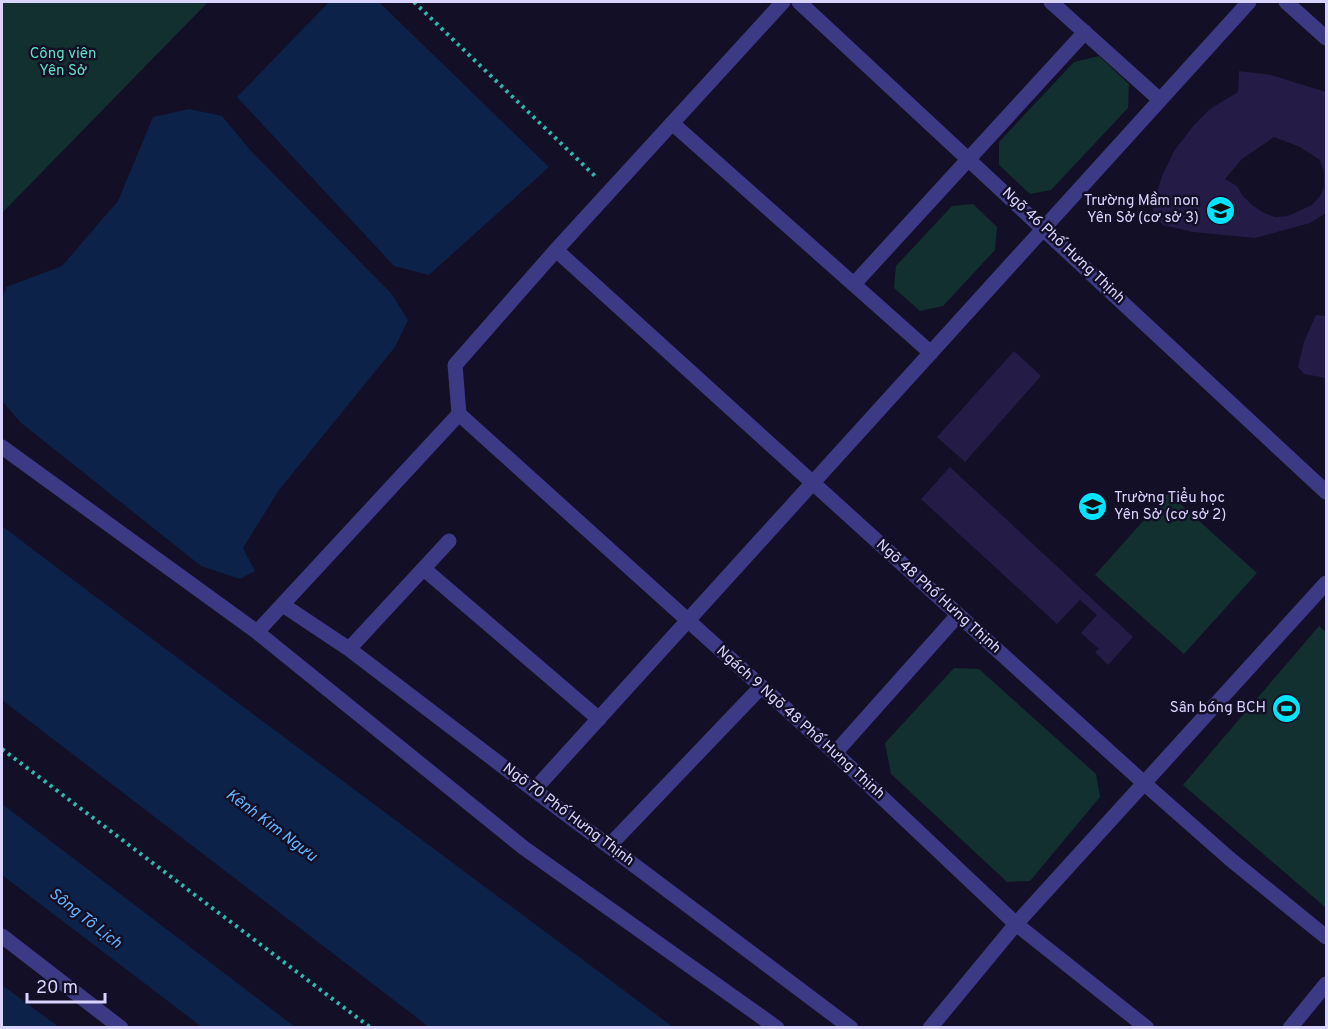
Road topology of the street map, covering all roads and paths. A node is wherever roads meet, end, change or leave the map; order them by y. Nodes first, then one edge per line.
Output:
1 (414, 2) edge
2 (783, 2) edge
3 (799, 2) edge
4 (1051, 2) edge
5 (1250, 2) edge
6 (1286, 2) edge
7 (1085, 32) junction
8 (1326, 38) edge
9 (1160, 100) junction
10 (672, 123) junction
11 (968, 159) junction
12 (610, 191) junction
13 (1044, 229) junction
14 (556, 250) junction
15 (854, 284) junction
16 (931, 353) junction
17 (459, 414) junction
18 (2, 447) edge
19 (814, 483) junction
20 (1326, 492) edge
21 (449, 541) dead end
22 (424, 569) junction
23 (1326, 583) edge
24 (283, 604) junction
25 (958, 615) junction
26 (688, 621) junction
27 (257, 632) junction
28 (349, 649) junction
29 (761, 687) junction
30 (599, 719) junction
31 (2, 749) edge
32 (835, 753) junction
33 (1145, 784) junction
34 (534, 790) junction
35 (609, 846) junction
36 (1016, 924) junction
37 (2, 936) edge
38 (1326, 937) edge
39 (1326, 984) edge
40 (121, 1028) edge
41 (371, 1028) edge
42 (777, 1028) edge
43 (851, 1028) edge
44 (930, 1028) edge
45 (1147, 1028) edge
46 (1290, 1028) edge

1 - 12 path
2 - 10 street
3 - 11 street, Ngõ 46 Phố Hưng Thịnh
4 - 7 street
5 - 9 street
6 - 8 street
7 - 9 street
7 - 11 street
9 - 13 street
10 - 12 street
10 - 15 street
11 - 13 street, Ngõ 46 Phố Hưng Thịnh
11 - 15 street
12 - 14 street
13 - 16 street
13 - 20 street, Ngõ 46 Phố Hưng Thịnh
14 - 17 street
14 - 19 street, Ngõ 48 Phố Hưng Thịnh
15 - 16 street
16 - 19 street
17 - 24 street
17 - 26 street, Ngách 9 Ngõ 48 Phố Hưng Thịnh
18 - 27 street
19 - 25 street, Ngõ 48 Phố Hưng Thịnh
19 - 26 street
21 - 22 street
22 - 28 street
22 - 30 street
23 - 33 street
24 - 27 street
24 - 28 street, Ngõ 70 Phố Hưng Thịnh
25 - 32 street
25 - 33 street, Ngõ 48 Phố Hưng Thịnh
26 - 29 street, Ngách 9 Ngõ 48 Phố Hưng Thịnh
26 - 30 street
27 - 42 street
28 - 34 street, Ngõ 70 Phố Hưng Thịnh
29 - 32 street, Ngách 9 Ngõ 48 Phố Hưng Thịnh
29 - 35 street
30 - 34 street
31 - 41 path
32 - 36 street, Ngách 9 Ngõ 48 Phố Hưng Thịnh
33 - 36 street
33 - 38 street, Ngõ 48 Phố Hưng Thịnh
34 - 35 street, Ngõ 70 Phố Hưng Thịnh
35 - 43 street, Ngõ 70 Phố Hưng Thịnh
36 - 44 street
36 - 45 street, Ngách 9 Ngõ 48 Phố Hưng Thịnh
37 - 40 street
39 - 46 street

